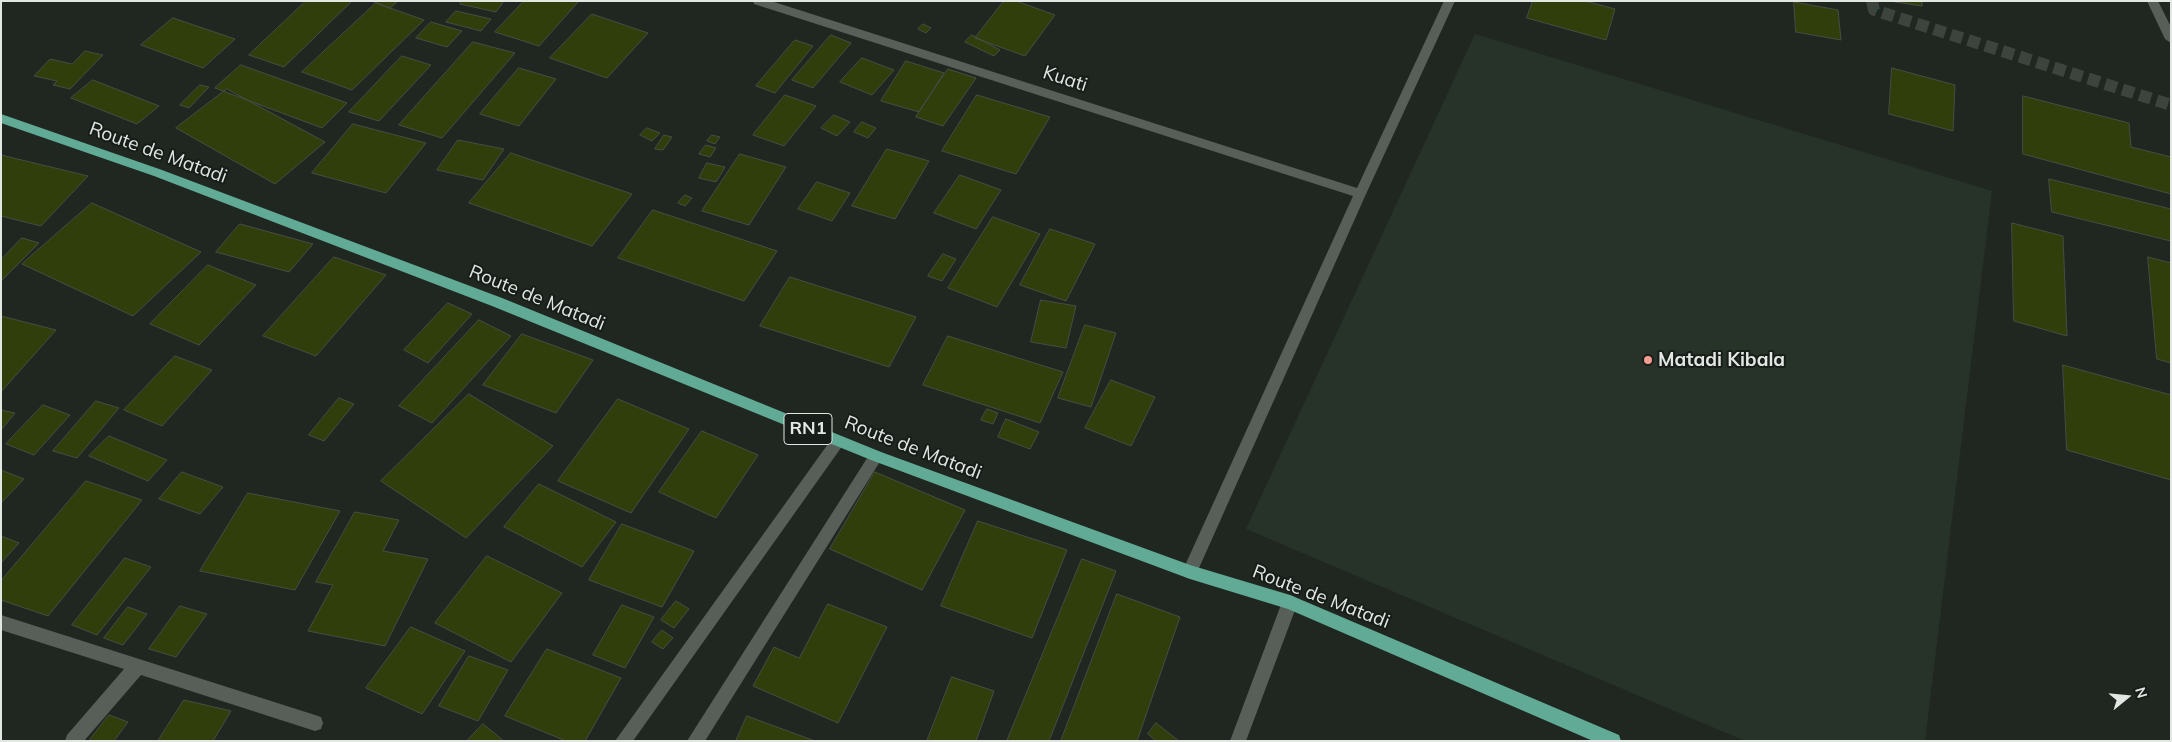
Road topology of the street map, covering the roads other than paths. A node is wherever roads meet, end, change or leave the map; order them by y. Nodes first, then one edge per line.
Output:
1 (758, 1) edge
2 (799, 1) edge
3 (1450, 1) edge
4 (2152, 1) edge
5 (791, 11) junction
6 (2171, 39) edge
7 (1, 118) edge
8 (1360, 194) junction
9 (838, 441) junction
10 (876, 456) junction
11 (1190, 572) junction
12 (1290, 602) junction
13 (1, 622) edge
14 (137, 667) junction
15 (315, 723) dead end
16 (73, 741) edge
17 (623, 741) edge
18 (696, 741) edge
19 (1238, 741) edge
20 (1613, 741) edge

1 - 5 street, Kuati
2 - 5 street
3 - 8 street
4 - 6 street
5 - 8 street, Kuati
7 - 9 highway, Route de Matadi / RN1
8 - 11 street
9 - 10 highway, Route de Matadi / RN1
9 - 17 street
10 - 11 highway, Route de Matadi / RN1
10 - 18 street
11 - 12 highway, Route de Matadi / RN1
12 - 19 street
12 - 20 highway, Route de Matadi / RN1
13 - 14 street
14 - 15 street
14 - 16 street

